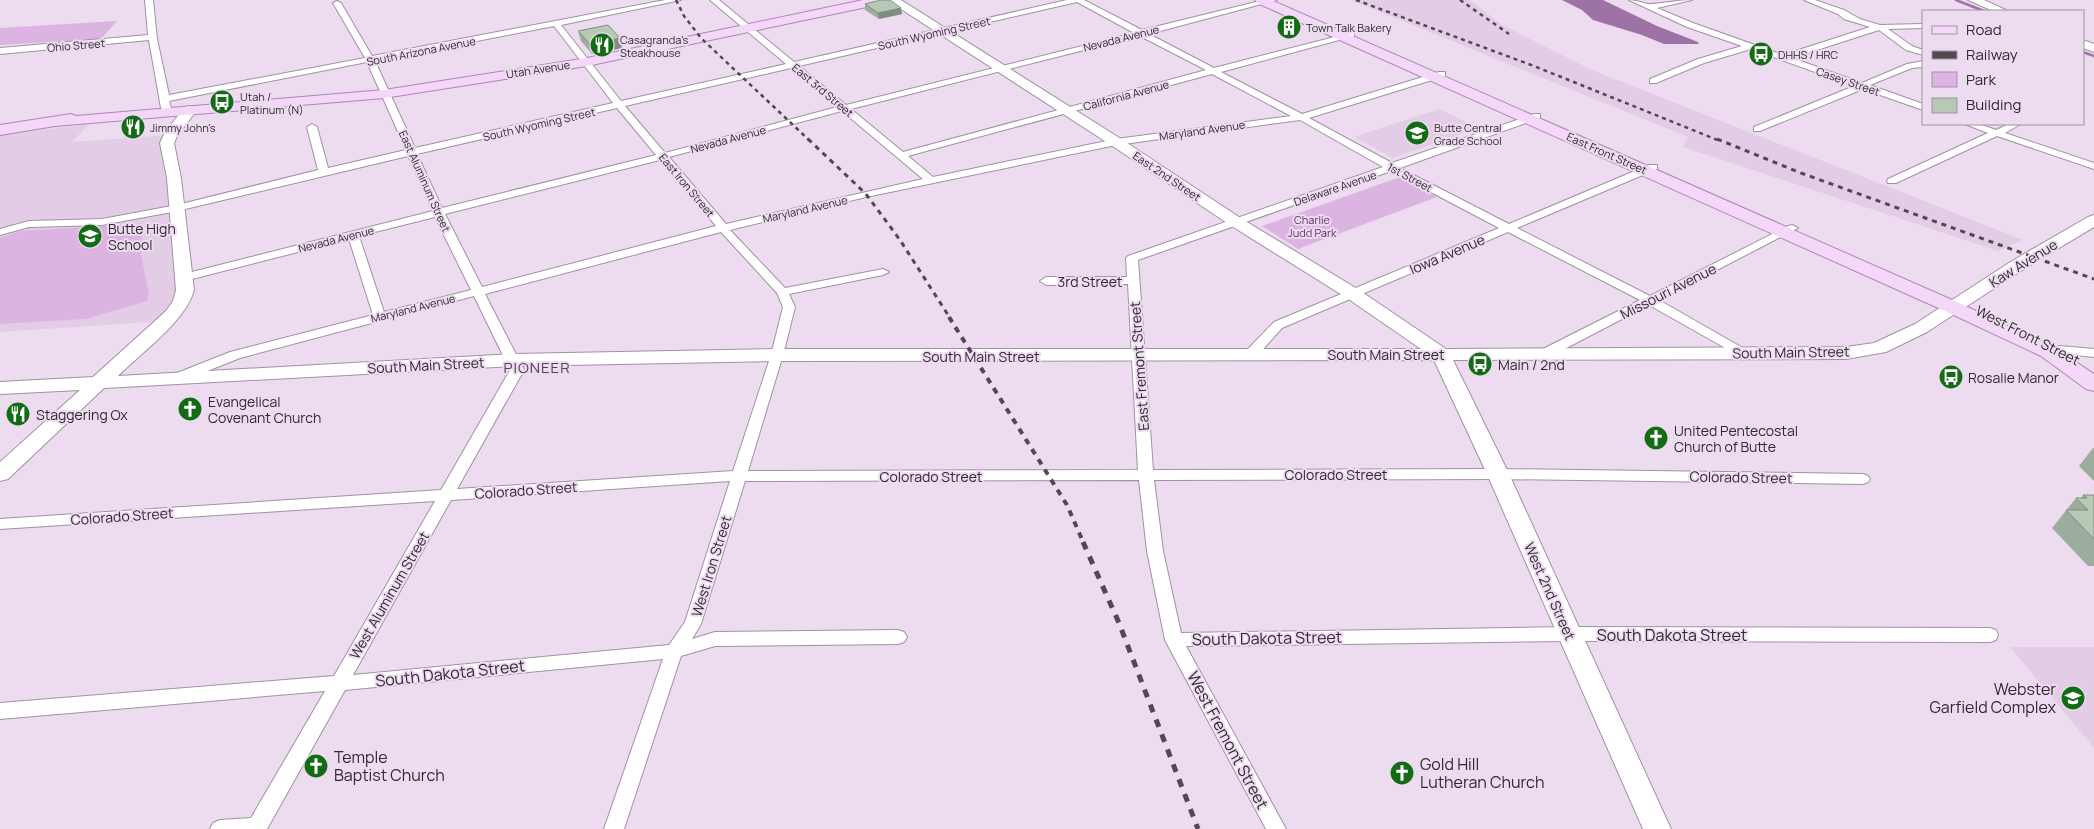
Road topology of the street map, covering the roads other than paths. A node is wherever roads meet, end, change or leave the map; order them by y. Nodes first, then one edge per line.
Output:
1 (149, 0) edge
2 (677, 0) edge
3 (714, 0) edge
4 (881, 0) edge
5 (893, 0) edge
6 (1077, 0) edge
7 (1633, 0) edge
8 (1688, 0) edge
9 (1808, 0) edge
10 (1974, 0) edge
11 (1268, 1) edge
12 (337, 3) dead end
13 (1649, 7) junction
14 (1999, 10) edge
15 (1847, 17) junction
16 (556, 24) junction
17 (1922, 26) edge
18 (1880, 27) junction
19 (748, 28) junction
20 (943, 32) junction
21 (1857, 32) junction
22 (1140, 33) junction
23 (1348, 35) junction
24 (153, 37) junction
25 (1752, 47) junction
26 (0, 51) edge
27 (1922, 53) edge
28 (1783, 58) junction
29 (370, 60) junction
30 (587, 62) junction
31 (1922, 64) edge
32 (793, 65) junction
33 (1001, 69) junction
34 (1213, 72) junction
35 (1438, 75) junction
36 (1653, 81) dead end
37 (1861, 86) junction
38 (384, 94) junction
39 (620, 105) junction
40 (166, 107) junction
41 (1922, 107) edge
42 (844, 108) junction
43 (190, 110) junction
44 (1066, 112) junction
45 (1301, 116) junction
46 (1534, 118) junction
47 (57, 122) junction
48 (1973, 125) edge
49 (2014, 125) edge
50 (312, 126) dead end
51 (1757, 129) dead end
52 (0, 130) edge
53 (1997, 133) junction
54 (1116, 142) junction
55 (413, 153) junction
56 (902, 155) junction
57 (663, 156) junction
58 (2094, 166) edge
59 (1392, 168) junction
60 (1649, 169) junction
61 (324, 172) junction
62 (932, 180) junction
63 (1892, 182) dead end
64 (177, 208) junction
65 (439, 213) junction
66 (2094, 220) edge
67 (1236, 222) junction
68 (722, 228) junction
69 (1508, 228) junction
70 (1788, 230) junction
71 (0, 232) edge
72 (354, 234) junction
73 (1132, 258) joint
74 (884, 272) dead end
75 (184, 277) junction
76 (1134, 280) junction
77 (1046, 281) dead end
78 (478, 291) junction
79 (782, 292) junction
80 (1353, 294) junction
81 (1649, 300) junction
82 (1956, 305) junction
83 (379, 316) junction
84 (2054, 350) junction
85 (2094, 353) edge
86 (776, 354) junction
87 (1139, 354) junction
88 (1251, 354) junction
89 (1441, 354) junction
90 (1544, 354) junction
91 (1743, 354) junction
92 (512, 360) junction
93 (2094, 371) edge
94 (177, 378) junction
95 (97, 383) junction
96 (2094, 384) edge
97 (0, 388) edge
98 (0, 474) edge
99 (1146, 474) junction
100 (1498, 474) junction
101 (739, 476) junction
102 (1863, 479) dead end
103 (446, 495) junction
104 (0, 524) edge
105 (1570, 634) junction
106 (1990, 635) dead end
107 (898, 637) dead end
108 (1174, 640) junction
109 (674, 651) junction
110 (339, 684) junction
111 (0, 711) edge
112 (257, 828) edge
113 (220, 829) edge
114 (614, 829) edge
115 (1276, 829) edge
116 (1657, 829) edge

1 - 24 street
2 - 16 street, South Arizona Avenue
3 - 19 street, East 3rd Street
4 - 19 main road, Utah Avenue
5 - 20 street, East 2nd Street
6 - 20 street, South Wyoming Street
6 - 22 street, 1st Street
7 - 13 street, Casey Street
8 - 13 street
9 - 15 street
10 - 14 street
11 - 22 street, Nevada Avenue
11 - 23 main road, East Front Street
12 - 29 street, East Aluminum Street
13 - 25 street, Casey Street
15 - 18 street
15 - 21 street
16 - 29 street, South Arizona Avenue
16 - 30 street, East Iron Street
17 - 18 street
18 - 21 street
18 - 27 street
19 - 30 main road, Utah Avenue
19 - 32 street, East 3rd Street
20 - 32 street, South Wyoming Street
20 - 33 street, East 2nd Street
21 - 28 street
22 - 33 street, Nevada Avenue
22 - 34 street, 1st Street
23 - 34 street, California Avenue
23 - 35 main road, East Front Street
24 - 26 street, Ohio Street
24 - 40 street
25 - 28 street, Casey Street
25 - 36 street
28 - 37 street, Casey Street
29 - 38 street, East Aluminum Street
29 - 40 street, South Arizona Avenue
30 - 38 main road, Utah Avenue
30 - 39 street, East Iron Street
31 - 37 street
32 - 39 street, South Wyoming Street
32 - 42 street, East 3rd Street
33 - 42 street, Nevada Avenue
33 - 44 street, East 2nd Street
34 - 44 street, California Avenue
34 - 45 street, 1st Street
35 - 45 street, Maryland Avenue
35 - 46 main road, East Front Street
37 - 41 street, Casey Street
37 - 51 street
38 - 43 main road, Utah Avenue
38 - 55 street, East Aluminum Street
39 - 55 street, South Wyoming Street
39 - 57 street, East Iron Street
40 - 43 main road, Utah Avenue
40 - 47 main road, Utah Avenue
40 - 47 main road, Utah Avenue
42 - 56 street, East 3rd Street
42 - 57 street, Nevada Avenue
43 - 64 street
44 - 54 street, East 2nd Street
44 - 56 street, California Avenue
45 - 54 street, Maryland Avenue
45 - 59 street, 1st Street
46 - 59 street, Delaware Avenue
46 - 60 main road, East Front Street
47 - 52 main road
48 - 53 street
49 - 53 street
50 - 61 street
53 - 58 street
53 - 63 street
54 - 62 street, Maryland Avenue
54 - 67 street, East 2nd Street
55 - 61 street, South Wyoming Street
55 - 65 street, East Aluminum Street
56 - 62 street, East 3rd Street
57 - 65 street, Nevada Avenue
57 - 68 street, East Iron Street
59 - 67 street, Delaware Avenue
59 - 69 street, 1st Street
60 - 69 street, Iowa Avenue
60 - 70 main road, East Front Street
61 - 64 street, South Wyoming Street
62 - 68 street, Maryland Avenue
64 - 71 street, South Wyoming Street
64 - 75 street
65 - 72 street, Nevada Avenue
65 - 78 street, East Aluminum Street
66 - 82 street, Kaw Avenue
67 - 73 street, Delaware Avenue
67 - 80 street, East 2nd Street
68 - 78 street, Maryland Avenue
68 - 79 street, East Iron Street
69 - 80 street, Iowa Avenue
69 - 81 street, 1st Street
70 - 81 street, Missouri Avenue
70 - 82 main road, East Front Street
72 - 75 street, Nevada Avenue
72 - 83 street
73 - 76 street, East Fremont Street
74 - 79 street
75 - 95 street
76 - 77 street, 3rd Street
76 - 87 street, East Fremont Street
78 - 83 street, Maryland Avenue
78 - 92 street, East Aluminum Street
79 - 86 street
80 - 88 street, Iowa Avenue
80 - 89 street, East 2nd Street
81 - 90 street, Missouri Avenue
81 - 91 street, 1st Street
82 - 84 main road, West Front Street
82 - 91 street, South Main Street
83 - 94 street, Maryland Avenue
84 - 85 street
84 - 93 main road, West Front Street
84 - 96 main road, West Front Street
86 - 87 street, South Main Street
86 - 92 street, South Main Street
86 - 101 street, West Iron Street
87 - 88 street, South Main Street
87 - 99 street, East Fremont Street
88 - 89 street, South Main Street
89 - 90 street, South Main Street
89 - 100 street, West 2nd Street
90 - 91 street, South Main Street
92 - 94 street, South Main Street
92 - 103 street, West Aluminum Street
94 - 95 street, South Main Street
95 - 97 street, South Main Street
95 - 98 street
99 - 100 street, Colorado Street
99 - 101 street, Colorado Street
99 - 108 street, West Fremont Street
100 - 102 street, Colorado Street
100 - 105 street, West 2nd Street
101 - 103 street, Colorado Street
101 - 109 street, West Iron Street
103 - 104 street, Colorado Street
103 - 110 street, West Aluminum Street
105 - 106 street, South Dakota Street
105 - 108 street, South Dakota Street
105 - 116 street, West 2nd Street
107 - 109 street, South Dakota Street
108 - 115 street, West Fremont Street
109 - 110 street, South Dakota Street
109 - 114 street, West Iron Street
110 - 111 street, South Dakota Street
110 - 112 street, West Aluminum Street
112 - 113 street

